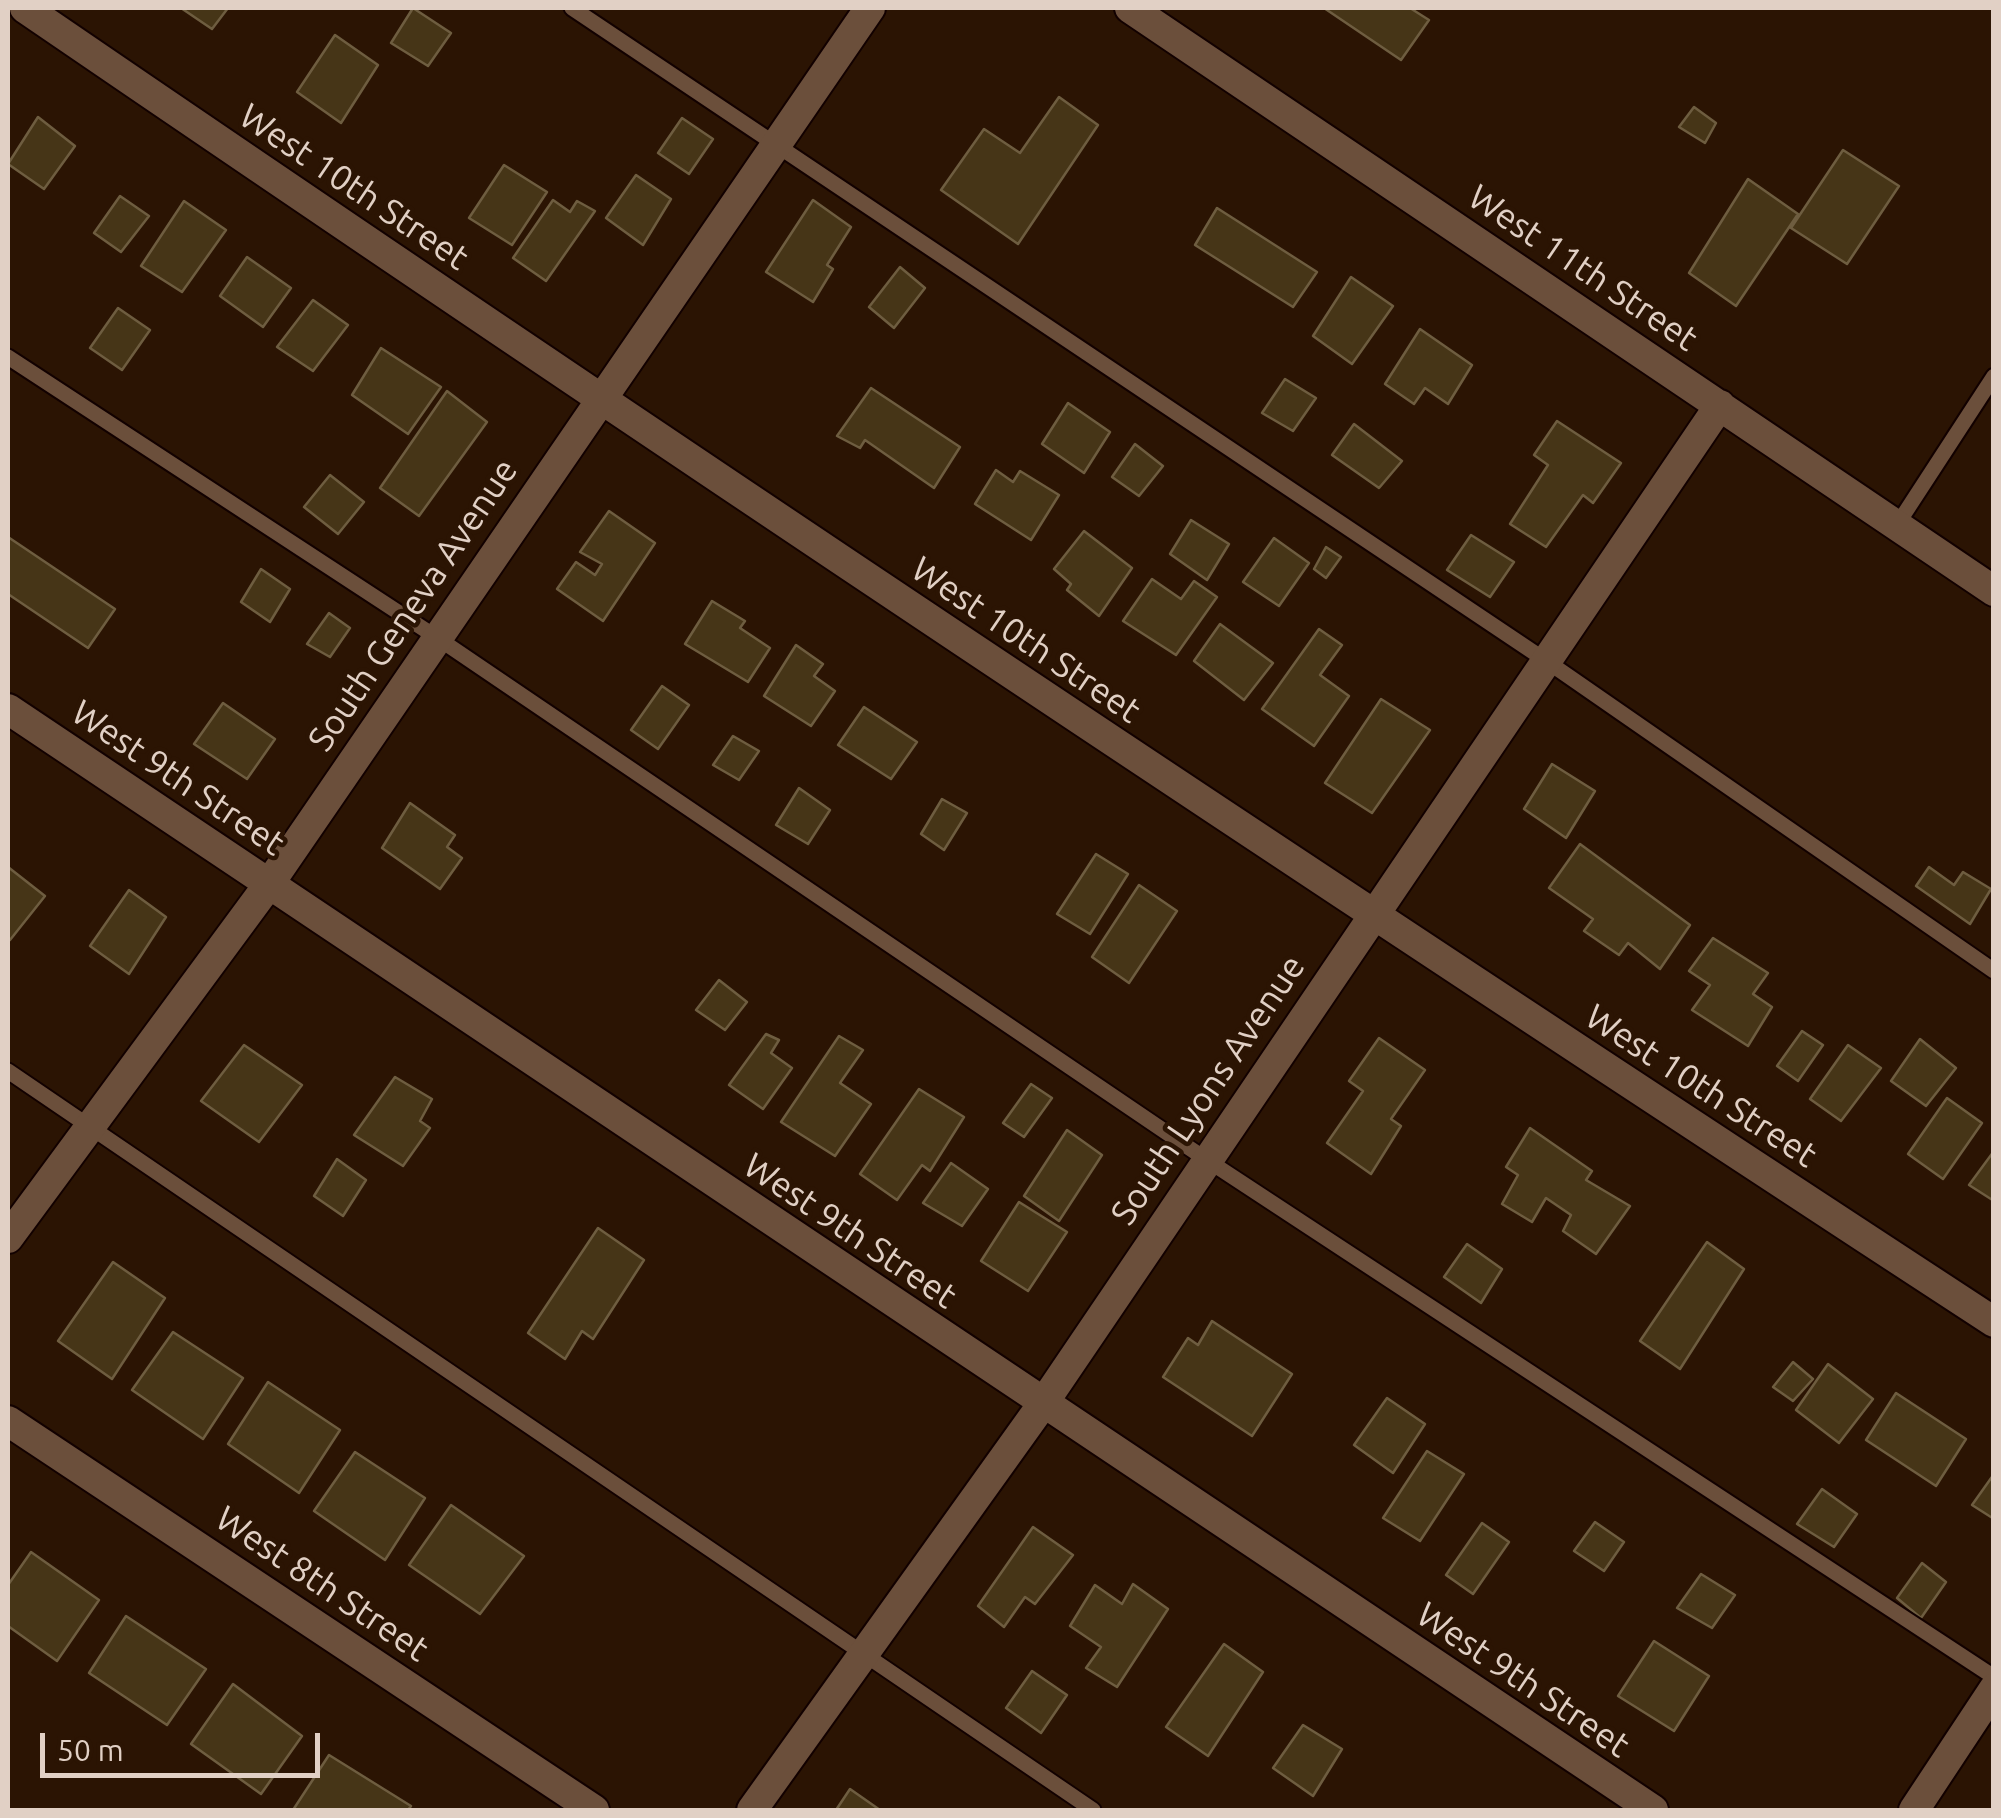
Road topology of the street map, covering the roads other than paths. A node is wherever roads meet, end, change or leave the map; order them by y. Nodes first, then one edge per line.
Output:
1 (25, 8) edge
2 (572, 8) edge
3 (870, 8) edge
4 (1130, 8) edge
5 (775, 145) junction
6 (8, 357) edge
7 (1994, 376) edge
8 (598, 399) junction
9 (1720, 405) junction
10 (1896, 525) junction
11 (1994, 591) edge
12 (436, 637) junction
13 (1545, 660) junction
14 (8, 709) edge
15 (269, 884) junction
16 (1370, 915) junction
17 (1994, 970) edge
18 (8, 1071) edge
19 (90, 1126) junction
20 (1207, 1160) junction
21 (8, 1238) edge
22 (1994, 1322) edge
23 (1042, 1406) junction
24 (8, 1421) edge
25 (862, 1656) junction
26 (1994, 1677) edge
27 (1994, 1689) edge
28 (594, 1810) edge
29 (752, 1810) edge
30 (1093, 1810) edge
31 (1652, 1810) edge
32 (1914, 1810) edge

1 - 8 street, West 10th Street
2 - 5 lane
3 - 5 street, South Geneva Avenue
4 - 9 street, West 11th Street
5 - 8 street, South Geneva Avenue
5 - 13 lane
6 - 12 lane
7 - 10 lane
8 - 12 street, South Geneva Avenue
8 - 16 street, West 10th Street
9 - 10 street, West 11th Street
9 - 13 street, South Lyons Avenue
10 - 11 street, West 11th Street
12 - 15 street, South Geneva Avenue
12 - 20 lane
13 - 16 street, South Lyons Avenue
13 - 17 lane
14 - 15 street, West 9th Street
15 - 19 street, South Geneva Avenue
15 - 23 street, West 9th Street
16 - 20 street, South Lyons Avenue
16 - 22 street, West 10th Street
18 - 19 lane
19 - 21 street, South Geneva Avenue
19 - 25 lane
20 - 23 street, South Lyons Avenue
20 - 26 lane
23 - 25 street, South Lyons Avenue
23 - 31 street, West 9th Street
24 - 28 street, West 8th Street
25 - 29 street, South Lyons Avenue
25 - 30 lane
27 - 32 street

